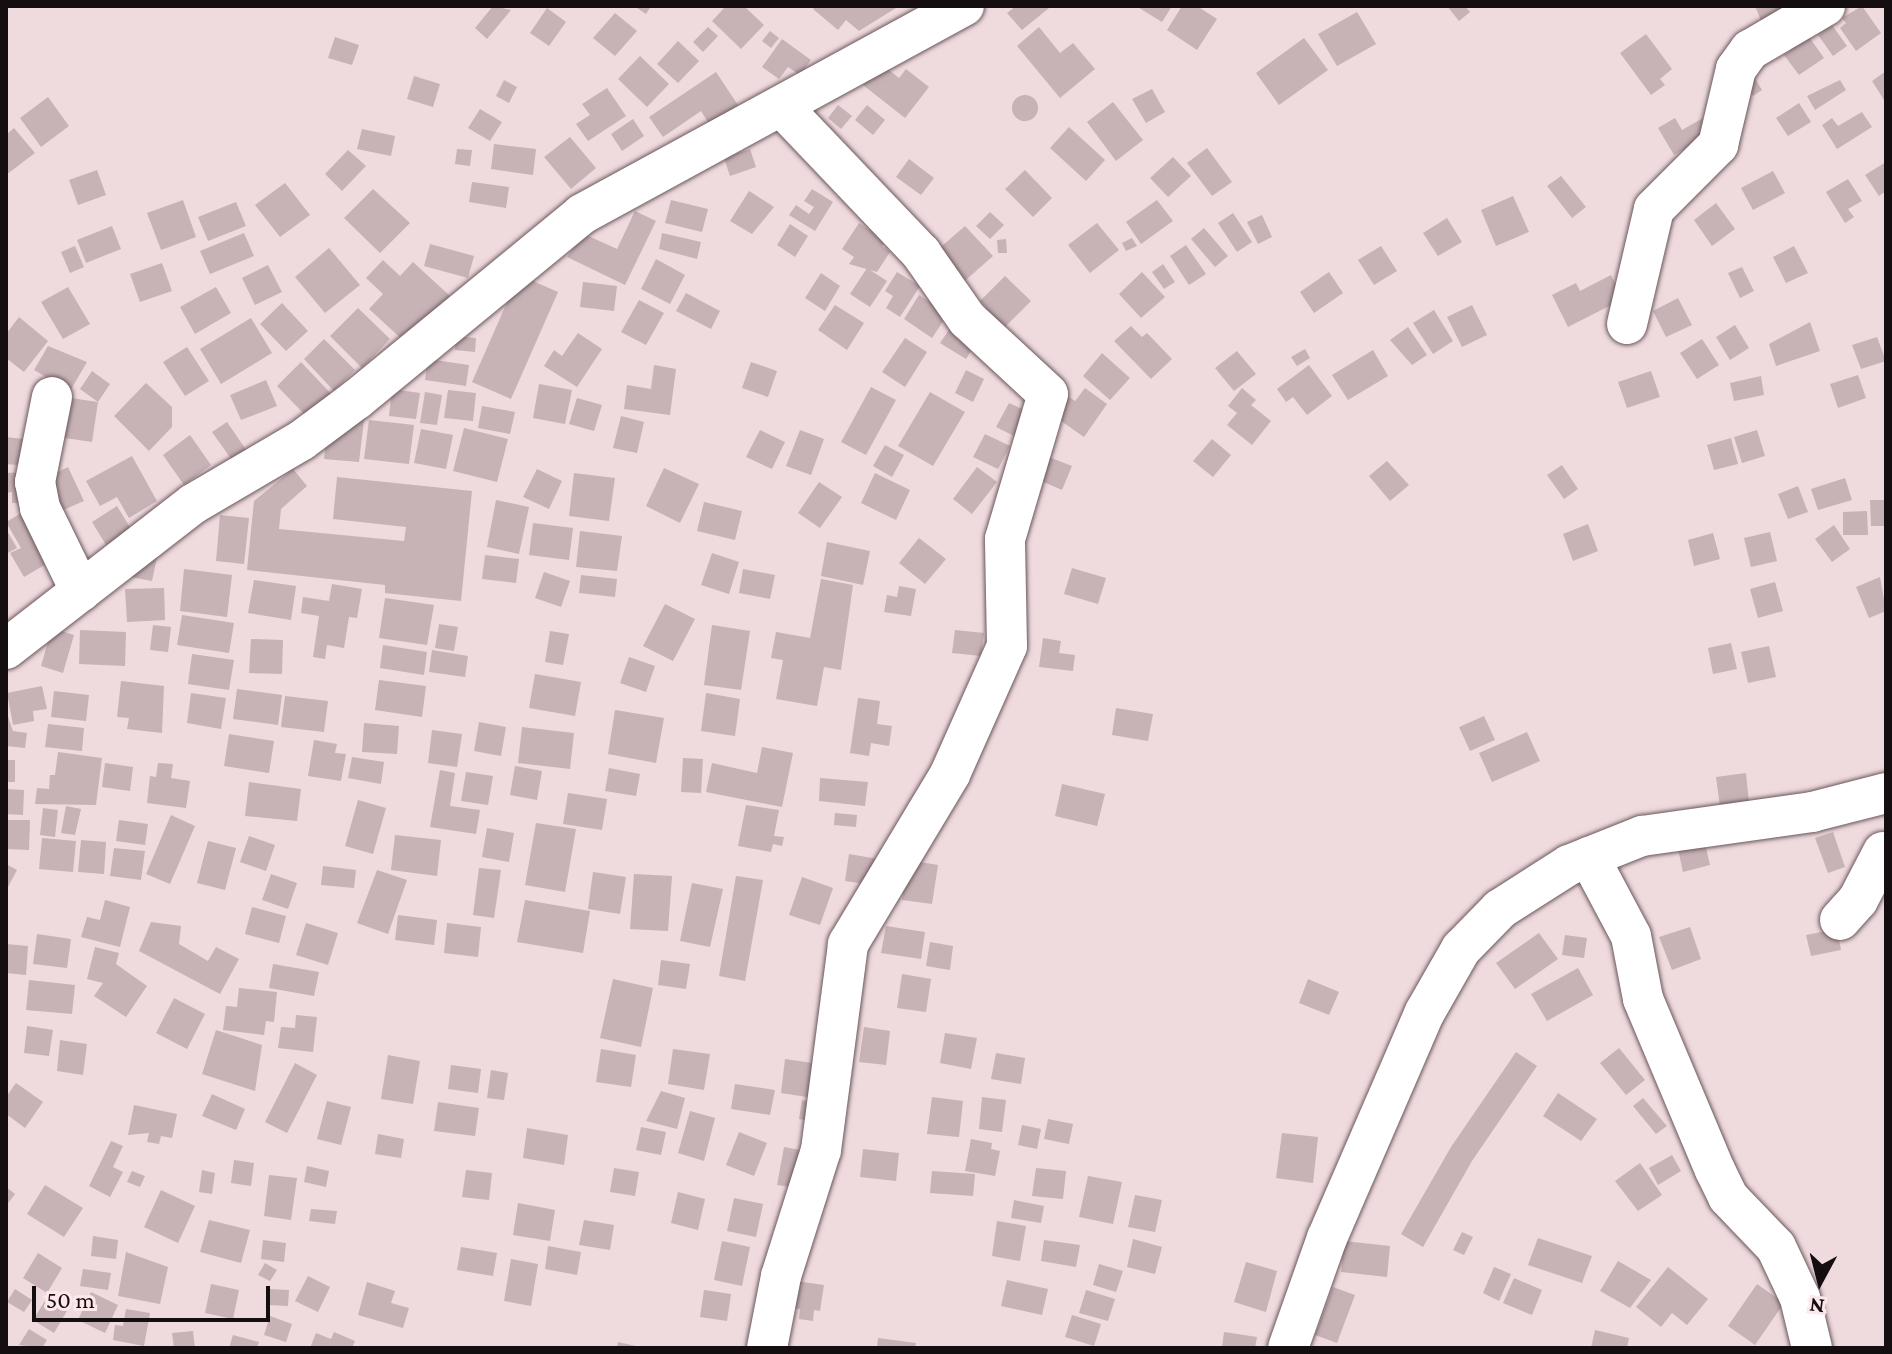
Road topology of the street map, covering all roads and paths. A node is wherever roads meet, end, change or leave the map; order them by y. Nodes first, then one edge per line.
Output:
1 (964, 6) edge
2 (1825, 6) edge
3 (783, 108) junction
4 (1627, 324) dead end
5 (52, 397) dead end
6 (81, 592) junction
7 (6, 649) edge
8 (1876, 796) edge
9 (1884, 854) edge
10 (1589, 857) junction
11 (1840, 920) dead end
12 (767, 1348) edge
13 (1288, 1348) edge
14 (1812, 1348) edge

1 - 3 street
2 - 4 street
3 - 6 street
3 - 12 street
5 - 6 street
6 - 7 street
8 - 9 street
8 - 10 street
9 - 11 street
10 - 13 street
10 - 14 street

